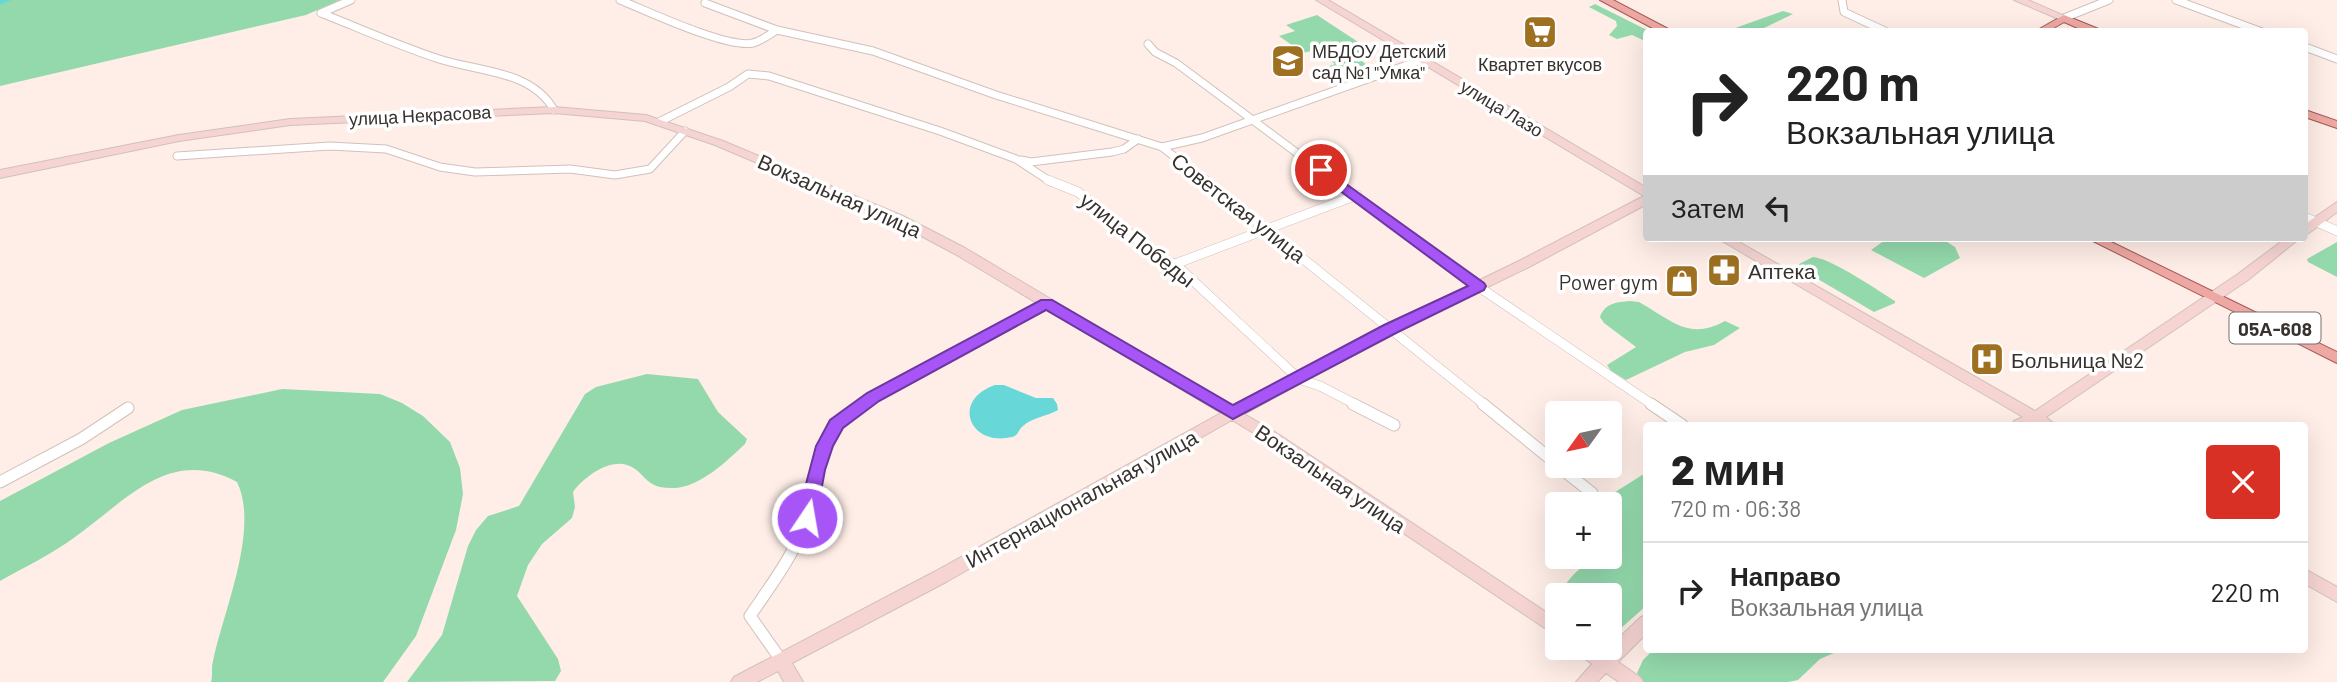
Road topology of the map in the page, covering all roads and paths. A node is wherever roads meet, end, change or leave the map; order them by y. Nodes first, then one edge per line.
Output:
1 (351, 0) edge
2 (620, 0) edge
3 (1321, 0) edge
4 (1605, 0) edge
5 (1842, 0) edge
6 (2019, 0) edge
7 (2109, 0) edge
8 (2176, 0) edge
9 (705, 3) dead end
10 (2064, 18) junction
11 (1661, 28) edge
12 (1878, 28) edge
13 (2046, 28) edge
14 (2088, 28) edge
15 (2251, 28) edge
16 (777, 30) junction
17 (1147, 44) dead end
18 (2308, 48) edge
19 (2337, 59) edge
20 (1422, 60) junction
21 (554, 110) junction
22 (2308, 114) edge
23 (1252, 120) junction
24 (659, 122) junction
25 (2337, 125) edge
26 (685, 131) junction
27 (1138, 139) junction
28 (1162, 147) junction
29 (177, 156) dead end
30 (1016, 159) junction
31 (0, 174) edge
32 (1643, 191) edge
33 (1357, 195) junction
34 (1643, 201) edge
35 (2337, 206) edge
36 (2308, 223) edge
37 (1269, 229) junction
38 (2337, 231) edge
39 (1730, 242) edge
40 (2101, 242) edge
41 (2289, 242) edge
42 (1175, 264) junction
43 (1479, 286) junction
44 (2213, 297) junction
45 (1046, 303) junction
46 (1390, 329) junction
47 (2337, 358) edge
48 (1299, 379) junction
49 (128, 408) dead end
50 (1233, 413) junction
51 (2042, 421) edge
52 (1678, 422) edge
53 (1394, 425) dead end
54 (1545, 454) edge
55 (1574, 478) edge
56 (0, 482) edge
57 (1591, 492) edge
58 (2308, 578) edge
59 (2337, 595) edge
60 (1545, 621) edge
61 (1643, 626) edge
62 (781, 660) junction
63 (1602, 660) edge
64 (1605, 662) junction
65 (740, 682) edge
66 (794, 682) edge
67 (1585, 682) edge
68 (1634, 682) edge

1 - 21 street, улица Некрасова
2 - 16 street
3 - 20 main road, улица Лазо
4 - 11 main road
5 - 12 street
6 - 10 main road
7 - 10 street
8 - 15 street
9 - 16 street, Советская улица
10 - 13 main road
10 - 14 main road
16 - 27 street, Советская улица
17 - 23 street
18 - 19 street
20 - 23 street
20 - 32 main road, улица Лазо
21 - 24 main road, Вокзальная улица
21 - 31 main road, улица Некрасова
22 - 25 main road
23 - 28 street
23 - 33 street
24 - 26 main road, Вокзальная улица
24 - 30 street, улица Победы
26 - 29 street
26 - 45 main road, Вокзальная улица
27 - 28 street, Советская улица
27 - 30 street
28 - 37 street, Советская улица
30 - 42 street, улица Победы
33 - 37 street
33 - 43 street
34 - 43 main road, Интернациональная улица
35 - 36 main road
36 - 38 street
37 - 42 street
37 - 46 street, Советская улица
39 - 51 main road
40 - 44 main road, 05А-608
41 - 44 main road
42 - 48 street, улица Победы
43 - 46 main road, Интернациональная улица
43 - 52 street
44 - 47 main road, 05А-608
44 - 51 main road
45 - 50 main road, Вокзальная улица
45 - 62 street
46 - 48 main road, Интернациональная улица
46 - 54 street, Советская улица
48 - 50 main road, Интернациональная улица
48 - 53 street, улица Победы
49 - 56 street
50 - 60 main road, Вокзальная улица
50 - 62 main road, Интернациональная улица
55 - 57 street, Советская улица
58 - 59 main road
61 - 64 main road
62 - 65 main road, Интернациональная улица
62 - 66 main road
63 - 64 main road
64 - 67 main road
64 - 68 main road

